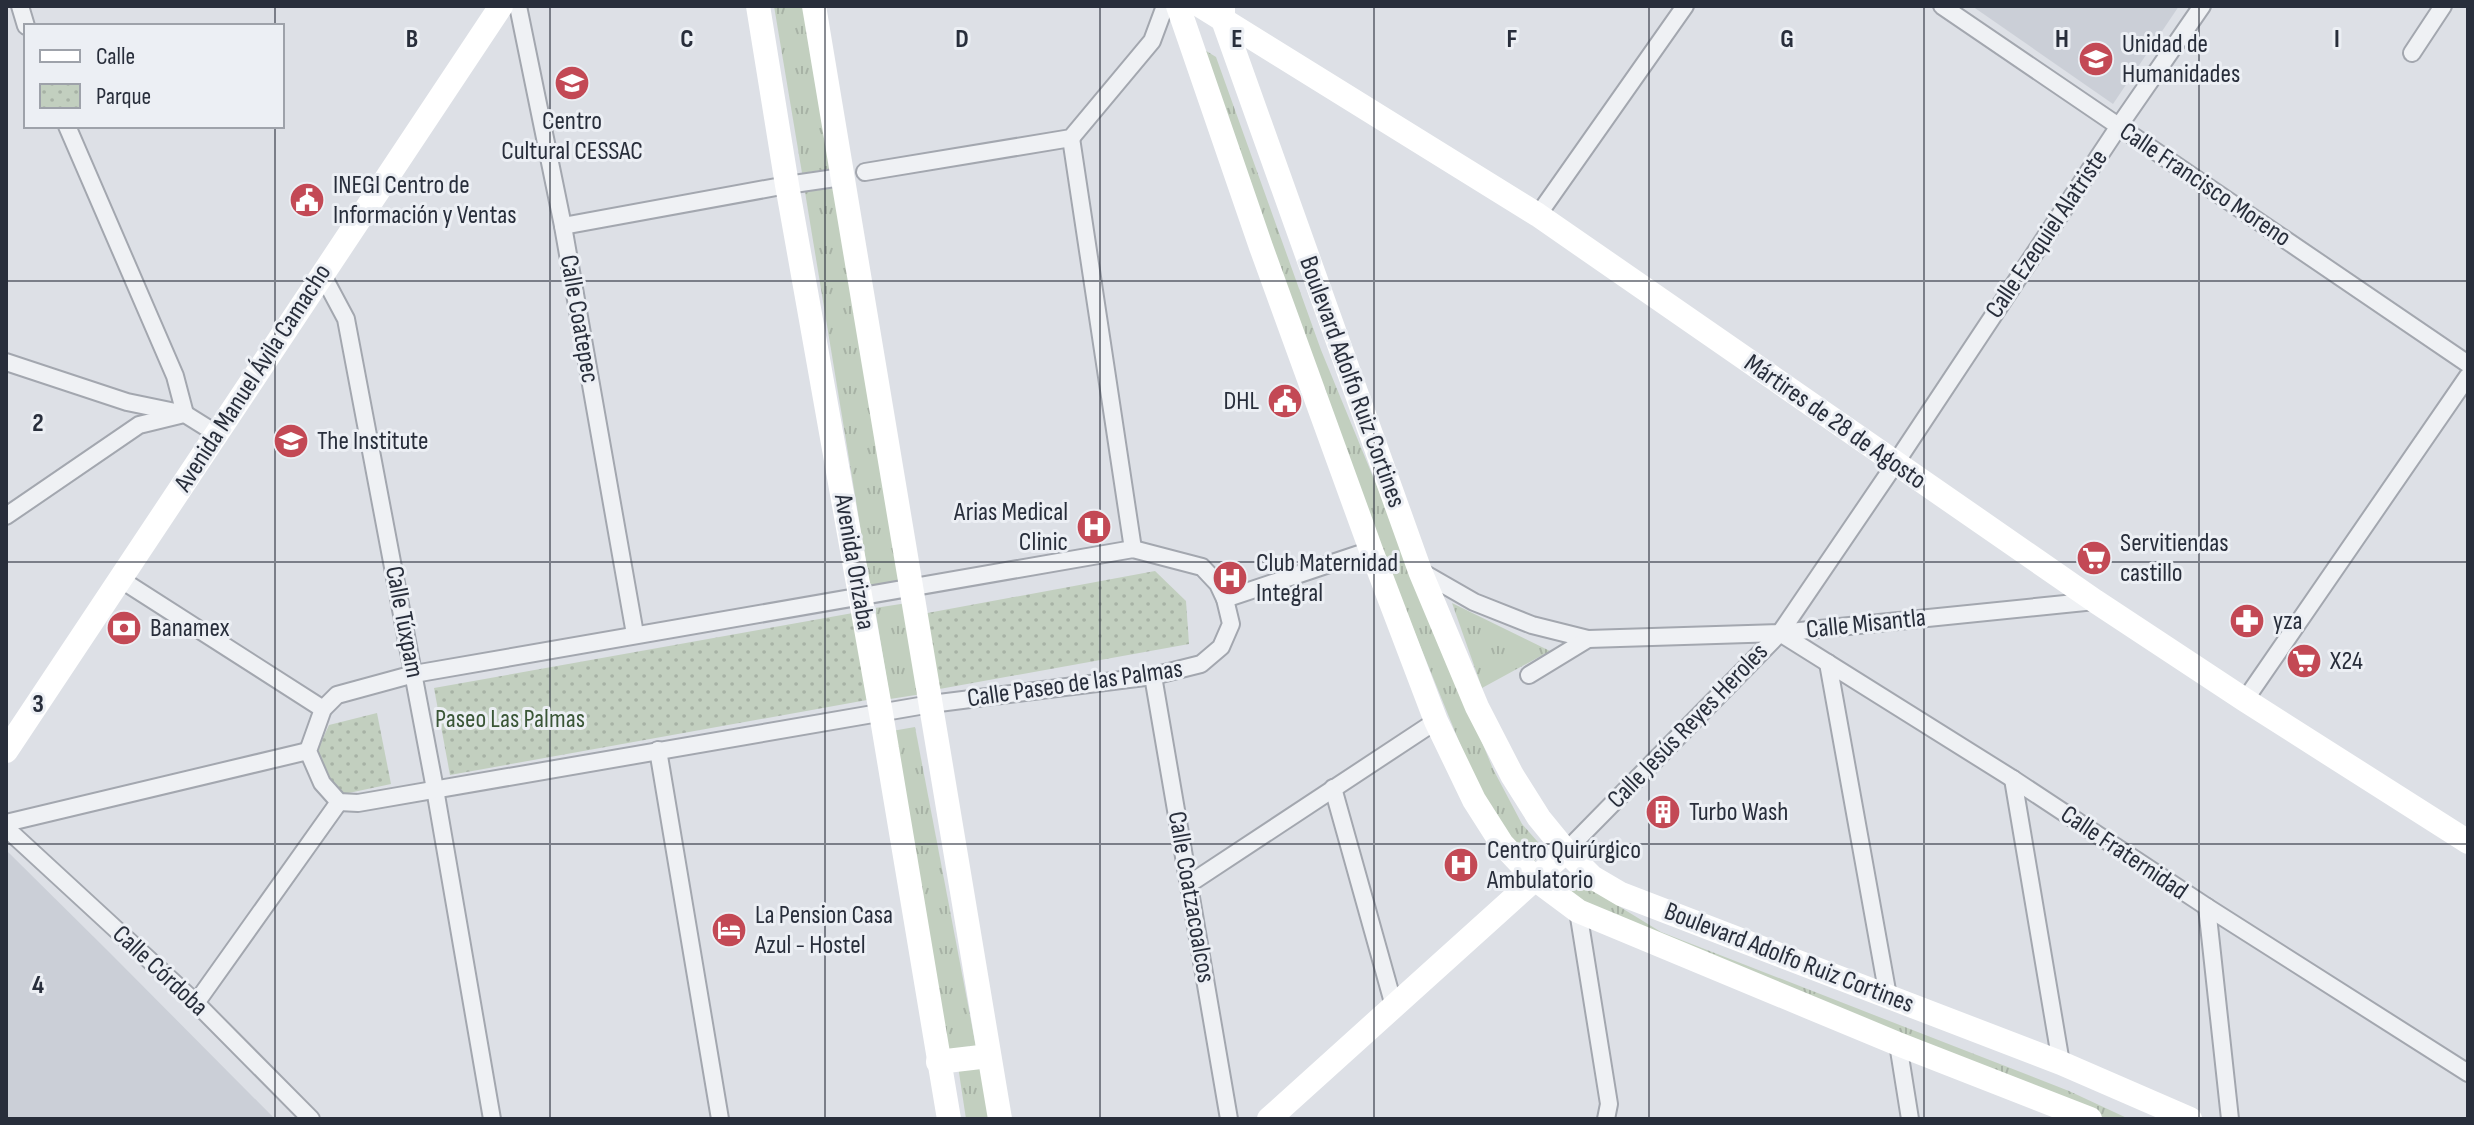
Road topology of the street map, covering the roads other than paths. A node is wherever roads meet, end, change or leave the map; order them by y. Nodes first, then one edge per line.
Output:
1 (501, 6) edge
2 (518, 6) edge
3 (758, 6) edge
4 (814, 6) edge
5 (1165, 6) edge
6 (1178, 6) edge
7 (1201, 6) edge
8 (1685, 6) edge
9 (1942, 6) edge
10 (2202, 6) edge
11 (2443, 6) edge
12 (1223, 13) edge
13 (2412, 53) dead end
14 (2119, 126) junction
15 (68, 128) edge
16 (1071, 138) junction
17 (853, 175) junction
18 (787, 185) junction
19 (1538, 215) junction
20 (563, 226) junction
21 (322, 274) junction
22 (6, 362) edge
23 (2468, 364) edge
24 (2468, 376) edge
25 (185, 414) junction
26 (217, 434) junction
27 (1895, 464) junction
28 (6, 516) edge
29 (1133, 549) junction
30 (1371, 550) junction
31 (1420, 571) junction
32 (120, 579) junction
33 (910, 589) junction
34 (860, 597) junction
35 (1225, 599) junction
36 (2095, 601) junction
37 (1780, 633) junction
38 (635, 634) junction
39 (1588, 639) junction
40 (1828, 663) junction
41 (414, 674) junction
42 (1529, 675) dead end
43 (1153, 676) junction
44 (2245, 700) junction
45 (931, 704) junction
46 (323, 709) junction
47 (881, 713) junction
48 (1436, 721) junction
49 (658, 750) junction
50 (6, 751) edge
51 (308, 751) junction
52 (2013, 779) junction
53 (1333, 788) junction
54 (435, 789) junction
55 (339, 802) junction
56 (6, 826) edge
57 (2468, 842) edge
58 (1566, 851) junction
59 (1535, 879) junction
60 (1189, 884) junction
61 (2207, 907) junction
62 (1578, 911) junction
63 (1888, 996) junction
64 (196, 1003) junction
65 (1394, 1006) junction
66 (1898, 1044) junction
67 (989, 1056) junction
68 (938, 1062) junction
69 (2061, 1063) junction
70 (2468, 1073) edge
71 (1608, 1112) edge
72 (1281, 1114) edge
73 (2079, 1116) edge
74 (311, 1119) edge
75 (492, 1119) edge
76 (720, 1119) edge
77 (949, 1119) edge
78 (1000, 1119) edge
79 (1229, 1119) edge
80 (1620, 1119) edge
81 (1910, 1119) edge
82 (2190, 1119) edge
83 (2230, 1119) edge

1 - 21 main road, Avenida Manuel Ávila Camacho
2 - 20 street, Calle Coatepec
3 - 18 main road, Avenida Orizaba
4 - 17 main road, Avenida Orizaba
5 - 16 street
6 - 30 main road, Boulevard Adolfo Ruiz Cortines
7 - 12 main road, Mártires de 28 de Agosto
8 - 19 street
9 - 14 street, Calle Francisco Moreno
10 - 14 street, Calle Ezequiel Alatriste
11 - 13 street
12 - 19 main road, Mártires de 28 de Agosto
12 - 31 main road, Boulevard Adolfo Ruiz Cortines
14 - 23 street, Calle Francisco Moreno
14 - 27 street, Calle Ezequiel Alatriste
15 - 25 street
16 - 17 street
16 - 29 street
17 - 18 street
17 - 33 main road, Avenida Orizaba
18 - 20 street
18 - 34 main road, Avenida Orizaba
19 - 27 main road, Mártires de 28 de Agosto
20 - 38 street, Calle Coatepec
21 - 26 main road, Avenida Manuel Ávila Camacho
21 - 41 street, Calle Túxpam
22 - 25 street
24 - 44 street
25 - 26 street
25 - 28 street
26 - 32 main road, Avenida Manuel Ávila Camacho
27 - 36 main road, Mártires de 28 de Agosto
27 - 37 street, Calle Jesús Reyes Heroles
29 - 33 street
29 - 35 street
30 - 35 street
30 - 48 main road, Boulevard Adolfo Ruiz Cortines
31 - 39 street, Calle Misantla
31 - 58 main road, Boulevard Adolfo Ruiz Cortines
32 - 46 street
32 - 50 main road, Avenida Manuel Ávila Camacho
33 - 34 street
33 - 45 main road, Avenida Orizaba
34 - 38 street
34 - 47 main road, Avenida Orizaba
35 - 43 street, Calle Paseo de las Palmas
36 - 37 street, Calle Misantla
36 - 44 main road, Mártires de 28 de Agosto
37 - 39 street, Calle Misantla
37 - 40 street, Calle Fraternidad
37 - 58 street, Calle Jesús Reyes Heroles
38 - 41 street
39 - 42 street, Calle Misantla
40 - 52 street, Calle Fraternidad
40 - 63 street
41 - 46 street
41 - 54 street, Calle Túxpam
43 - 45 street, Calle Paseo de las Palmas
43 - 60 street, Calle Coatzacoalcos
44 - 57 main road, Mártires de 28 de Agosto
45 - 47 street, Calle Paseo de las Palmas
45 - 67 main road, Avenida Orizaba
46 - 51 street
47 - 49 street, Calle Paseo de las Palmas
47 - 68 main road, Avenida Orizaba
48 - 53 street
48 - 59 main road, Boulevard Adolfo Ruiz Cortines
49 - 54 street, Calle Paseo de las Palmas
49 - 76 street
51 - 55 street
51 - 56 street
52 - 61 street, Calle Fraternidad
52 - 69 street
53 - 60 street
53 - 65 street
54 - 55 street, Calle Paseo de las Palmas
54 - 75 street, Calle Túxpam
55 - 64 street
56 - 64 street, Calle Córdoba
58 - 59 main road, Calle Jesús Reyes Heroles
58 - 63 main road, Boulevard Adolfo Ruiz Cortines
59 - 62 main road, Boulevard Adolfo Ruiz Cortines
59 - 65 main road, Calle Jesús Reyes Heroles
60 - 79 street, Calle Coatzacoalcos
61 - 70 street, Calle Fraternidad
61 - 83 street
62 - 66 main road, Boulevard Adolfo Ruiz Cortines
62 - 71 street
63 - 69 main road, Boulevard Adolfo Ruiz Cortines
64 - 74 street, Calle Córdoba
65 - 72 main road, Calle Jesús Reyes Heroles
66 - 73 main road, Boulevard Adolfo Ruiz Cortines
66 - 81 street
67 - 68 main road
67 - 78 main road, Avenida Orizaba
68 - 77 main road, Avenida Orizaba
69 - 82 main road, Boulevard Adolfo Ruiz Cortines
71 - 80 street

